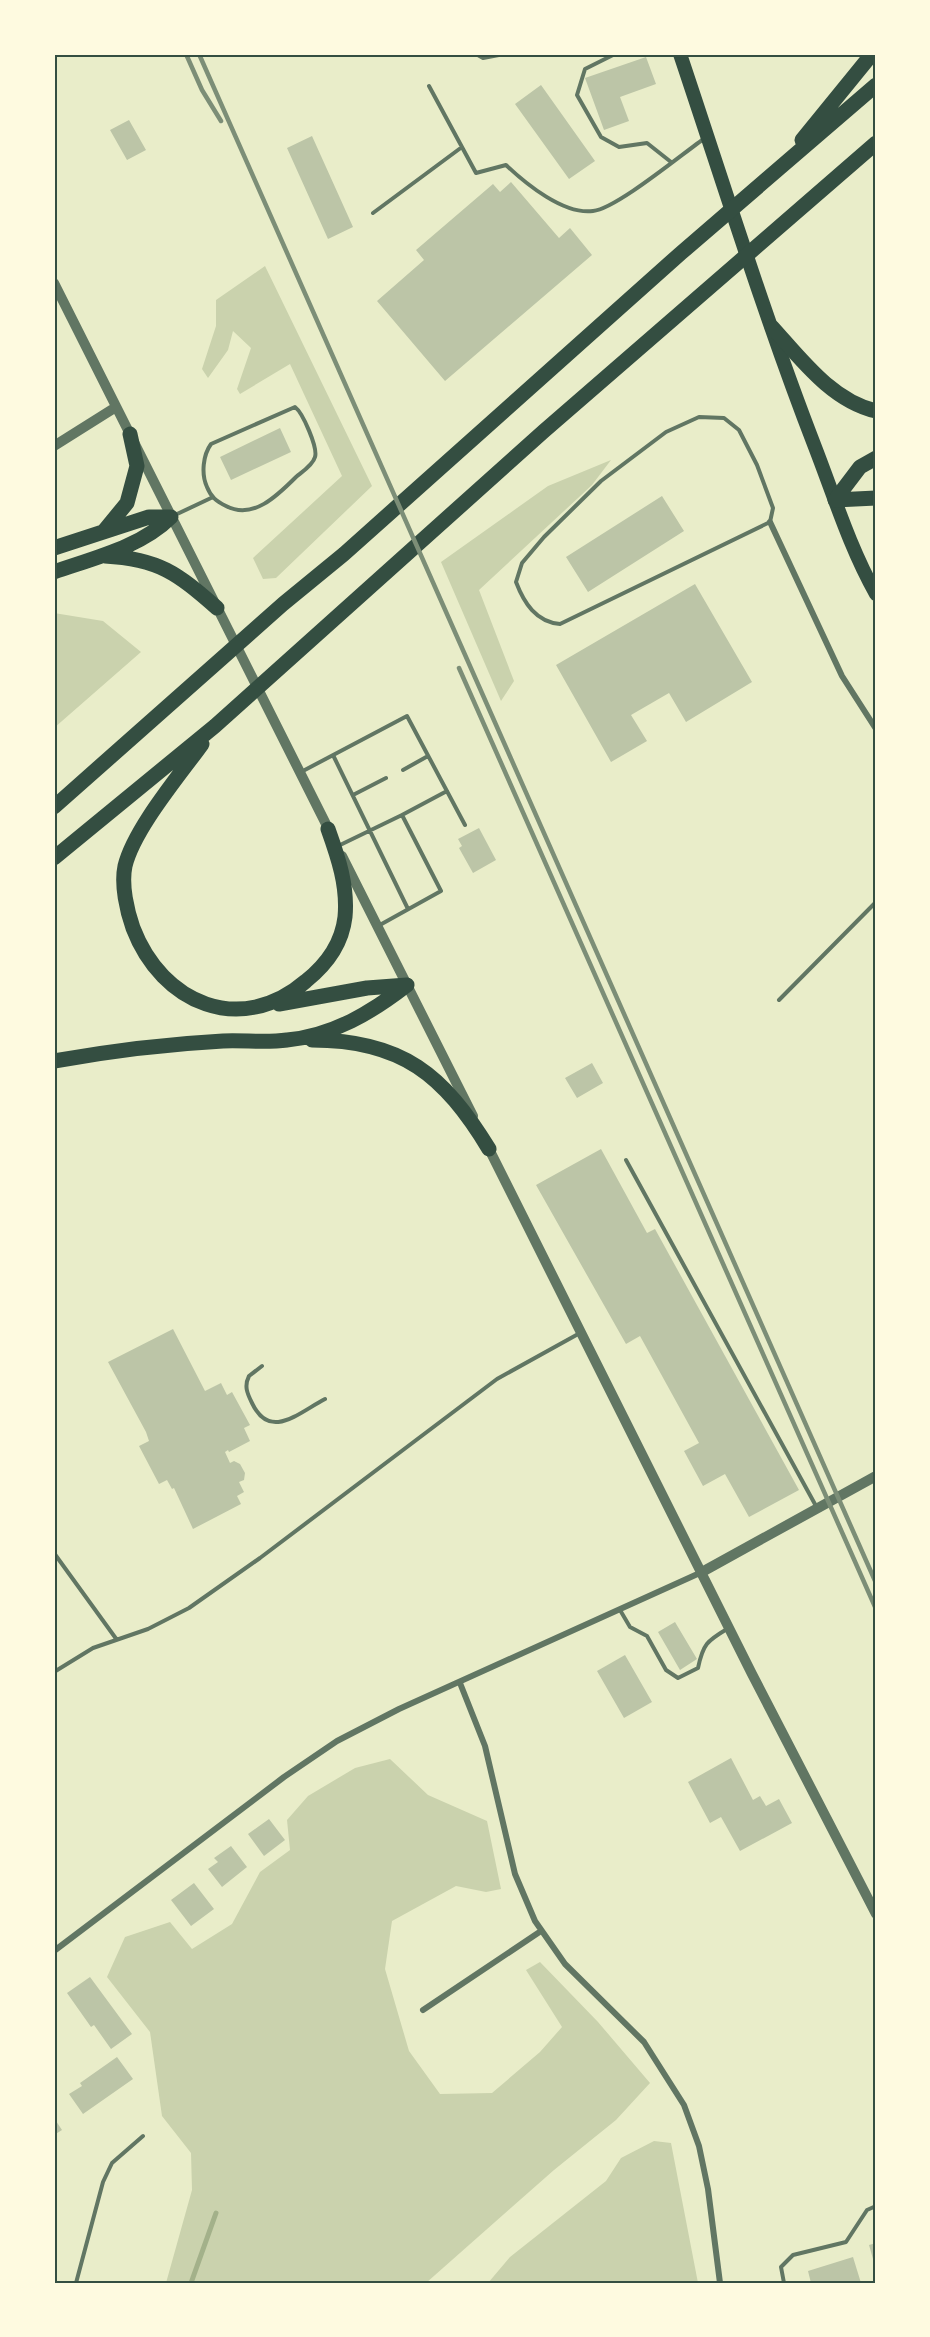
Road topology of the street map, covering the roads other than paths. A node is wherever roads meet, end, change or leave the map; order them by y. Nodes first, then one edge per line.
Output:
1 (477, 54) edge
2 (504, 54) edge
3 (680, 54) edge
4 (872, 54) edge
5 (613, 55) edge
6 (876, 85) edge
7 (429, 86) dead end
8 (708, 136) junction
9 (876, 143) edge
10 (462, 147) junction
11 (671, 162) junction
12 (775, 172) junction
13 (373, 213) dead end
14 (54, 283) edge
15 (772, 327) junction
16 (116, 407) junction
17 (876, 411) edge
18 (130, 434) junction
19 (54, 446) edge
20 (876, 458) edge
21 (212, 498) junction
22 (876, 498) edge
23 (835, 501) junction
24 (171, 517) junction
25 (770, 522) junction
26 (103, 532) junction
27 (54, 548) edge
28 (102, 556) junction
29 (54, 572) edge
30 (876, 594) edge
31 (217, 608) junction
32 (215, 726) junction
33 (144, 727) junction
34 (876, 729) edge
35 (333, 755) junction
36 (429, 756) junction
37 (403, 770) dead end
38 (300, 772) junction
39 (386, 778) dead end
40 (447, 791) junction
41 (352, 795) junction
42 (54, 797) edge
43 (54, 807) edge
44 (402, 815) junction
45 (465, 825) dead end
46 (328, 829) junction
47 (369, 830) junction
48 (338, 847) junction
49 (54, 858) edge
50 (876, 902) edge
51 (408, 909) junction
52 (378, 927) junction
53 (407, 985) junction
54 (779, 1000) dead end
55 (265, 1006) junction
56 (294, 1039) junction
57 (54, 1061) edge
58 (489, 1149) junction
59 (626, 1160) dead end
60 (581, 1333) junction
61 (262, 1366) dead end
62 (325, 1399) dead end
63 (876, 1476) edge
64 (818, 1509) junction
65 (54, 1553) edge
66 (702, 1572) junction
67 (620, 1610) junction
68 (729, 1628) junction
69 (117, 1640) junction
70 (54, 1672) edge
71 (460, 1683) junction
72 (876, 1914) edge
73 (541, 1931) junction
74 (54, 1951) edge
75 (423, 2010) dead end
76 (143, 2136) dead end
77 (876, 2206) edge
78 (76, 2283) edge
79 (720, 2283) edge
80 (784, 2283) edge

1 - 2 lane
3 - 8 highway
4 - 12 highway
5 - 11 lane
6 - 12 highway
7 - 10 lane
8 - 11 lane
8 - 15 highway
9 - 32 highway
10 - 11 lane
10 - 13 lane
12 - 33 highway
14 - 16 street
15 - 17 highway
15 - 23 highway
16 - 18 street
16 - 19 street
18 - 24 street
18 - 26 highway
20 - 23 highway
21 - 21 lane
21 - 24 lane
22 - 23 highway
23 - 30 highway
24 - 26 highway
24 - 28 highway
24 - 31 street
25 - 25 lane
25 - 34 street
26 - 27 highway
28 - 29 highway
28 - 31 highway
31 - 38 street
32 - 49 highway
32 - 55 highway
33 - 42 highway
33 - 43 highway
35 - 36 lane
35 - 38 lane
35 - 41 lane
36 - 37 lane
36 - 40 lane
38 - 46 street
39 - 41 lane
40 - 44 lane
40 - 45 lane
41 - 47 lane
44 - 47 lane
44 - 51 lane
46 - 48 street
46 - 55 highway
47 - 48 lane
47 - 51 lane
48 - 52 street
50 - 54 lane
51 - 52 lane
52 - 53 street
53 - 55 highway
53 - 56 highway
53 - 58 street
56 - 57 highway
56 - 58 highway
58 - 60 street
59 - 64 lane
60 - 66 street
60 - 69 lane
61 - 62 lane
63 - 64 street
64 - 66 street
65 - 69 lane
66 - 67 street
66 - 68 street
67 - 68 lane
67 - 71 street
68 - 72 street
69 - 70 lane
71 - 73 street
71 - 74 street
73 - 75 street
73 - 79 street
76 - 78 lane
77 - 80 lane

